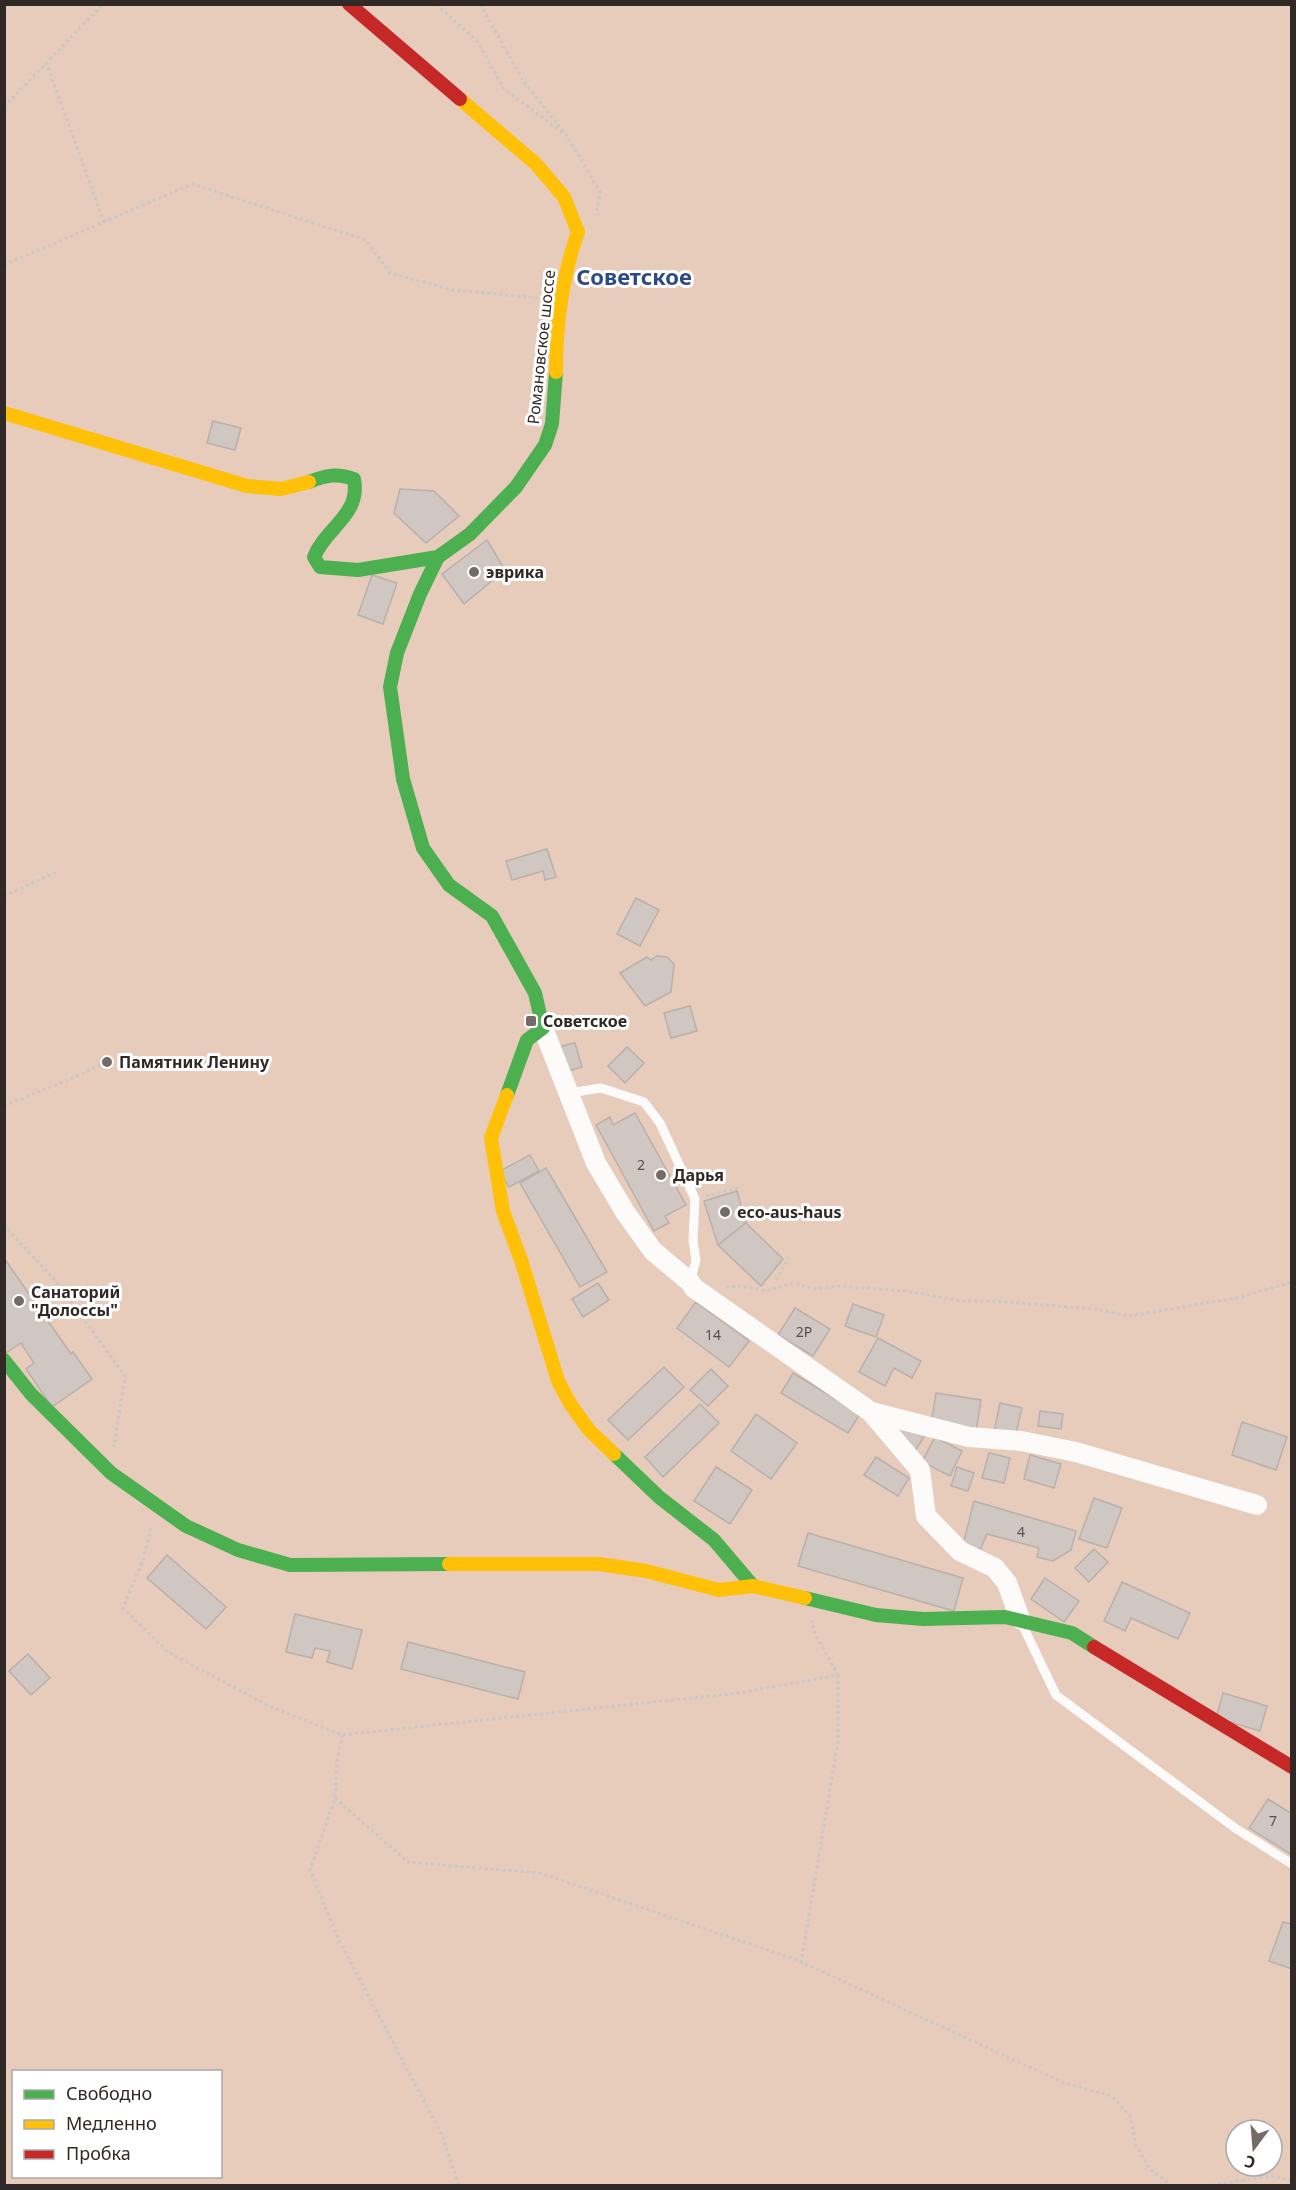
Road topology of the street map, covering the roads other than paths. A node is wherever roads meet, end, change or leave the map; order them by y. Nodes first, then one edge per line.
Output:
1 (349, 4) edge
2 (4, 413) edge
3 (438, 557) junction
4 (543, 1028) junction
5 (569, 1093) junction
6 (692, 1285) junction
7 (4, 1360) edge
8 (871, 1412) junction
9 (1257, 1505) dead end
10 (753, 1586) junction
11 (1020, 1619) junction
12 (1292, 1767) edge
13 (1292, 1864) edge

1 - 3 street, Романовское шоссе
2 - 3 street, Романовское шоссе
3 - 4 street
4 - 5 street
4 - 10 street
5 - 6 street
5 - 6 lane
6 - 8 street
7 - 10 street
8 - 9 street
8 - 11 street
10 - 11 street
11 - 12 street
11 - 13 lane

